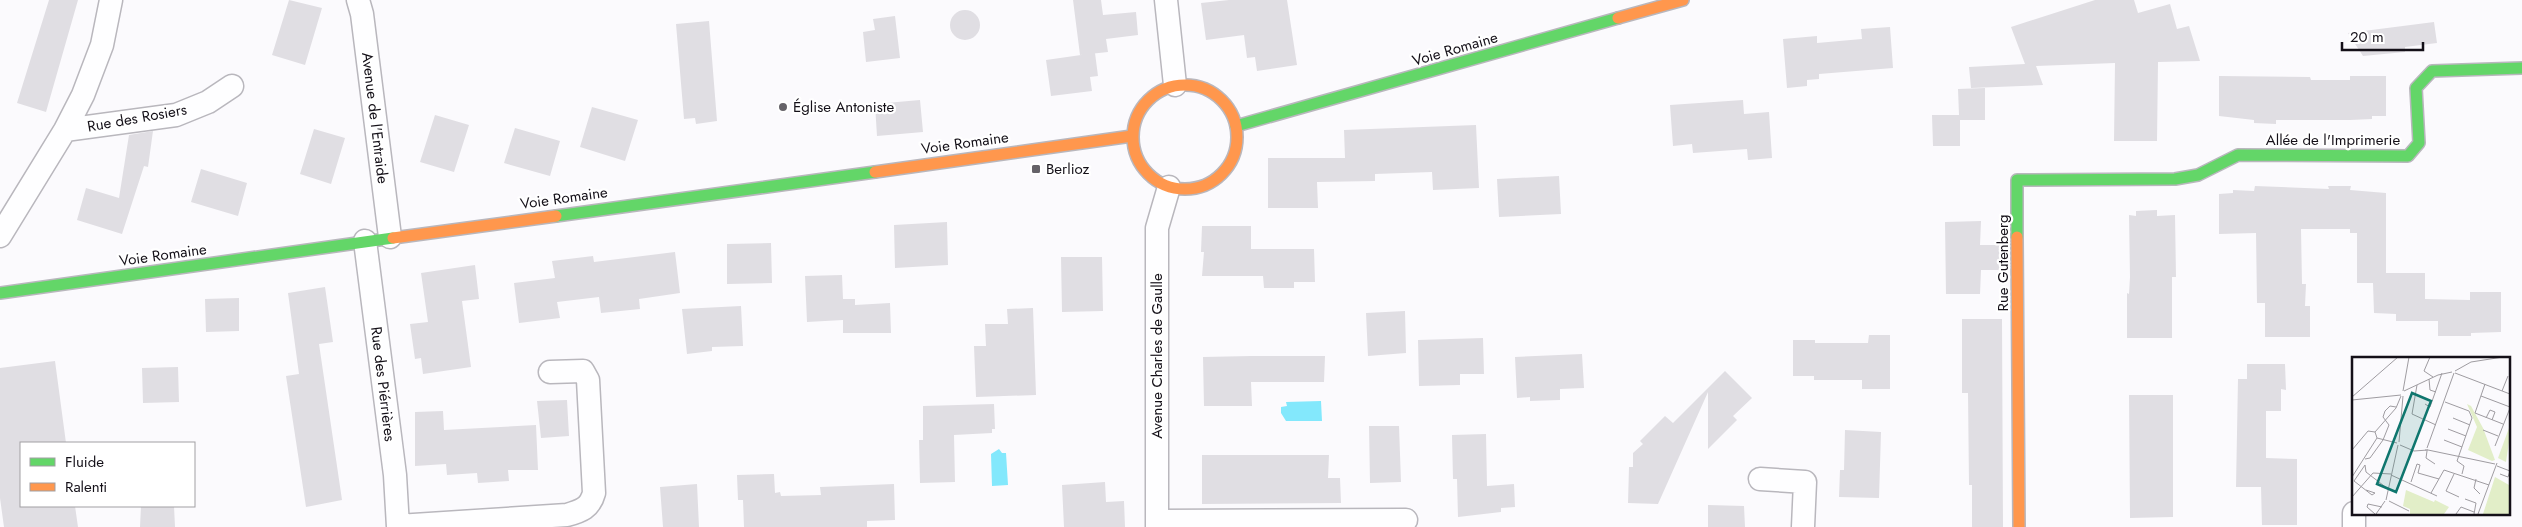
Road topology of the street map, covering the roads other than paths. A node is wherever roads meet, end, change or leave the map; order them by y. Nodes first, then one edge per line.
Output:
1 (111, 0) edge
2 (358, 0) edge
3 (1166, 0) edge
4 (1683, 0) edge
5 (2522, 68) edge
6 (1175, 85) junction
7 (232, 86) dead end
8 (1236, 126) junction
9 (65, 130) junction
10 (1132, 136) junction
11 (2198, 175) joint
12 (1169, 187) junction
13 (0, 236) edge
14 (390, 237) junction
15 (364, 241) junction
16 (0, 293) edge
17 (550, 372) dead end
18 (1760, 479) dead end
19 (2354, 514) edge
20 (1406, 520) dead end
21 (1157, 524) edge
22 (398, 527) edge
23 (1803, 527) edge
24 (2019, 527) edge
25 (2354, 527) edge

1 - 9 street, Rue des Rosiers
2 - 14 street, Avenue de l'Entraide
3 - 6 street
4 - 8 street, Voie Romaine
5 - 11 street, Allée de l'Imprimerie
6 - 8 street
6 - 10 street
7 - 9 street, Rue des Rosiers
8 - 12 street
9 - 13 street, Rue des Rosiers
10 - 12 street
10 - 14 street, Voie Romaine
11 - 24 street, Rue Gutenberg
12 - 21 street, Avenue Charles de Gaulle
14 - 15 street, Voie Romaine
15 - 16 street, Voie Romaine
15 - 22 street, Rue des Piérrières
17 - 22 street
18 - 23 street
19 - 25 street
20 - 21 street

